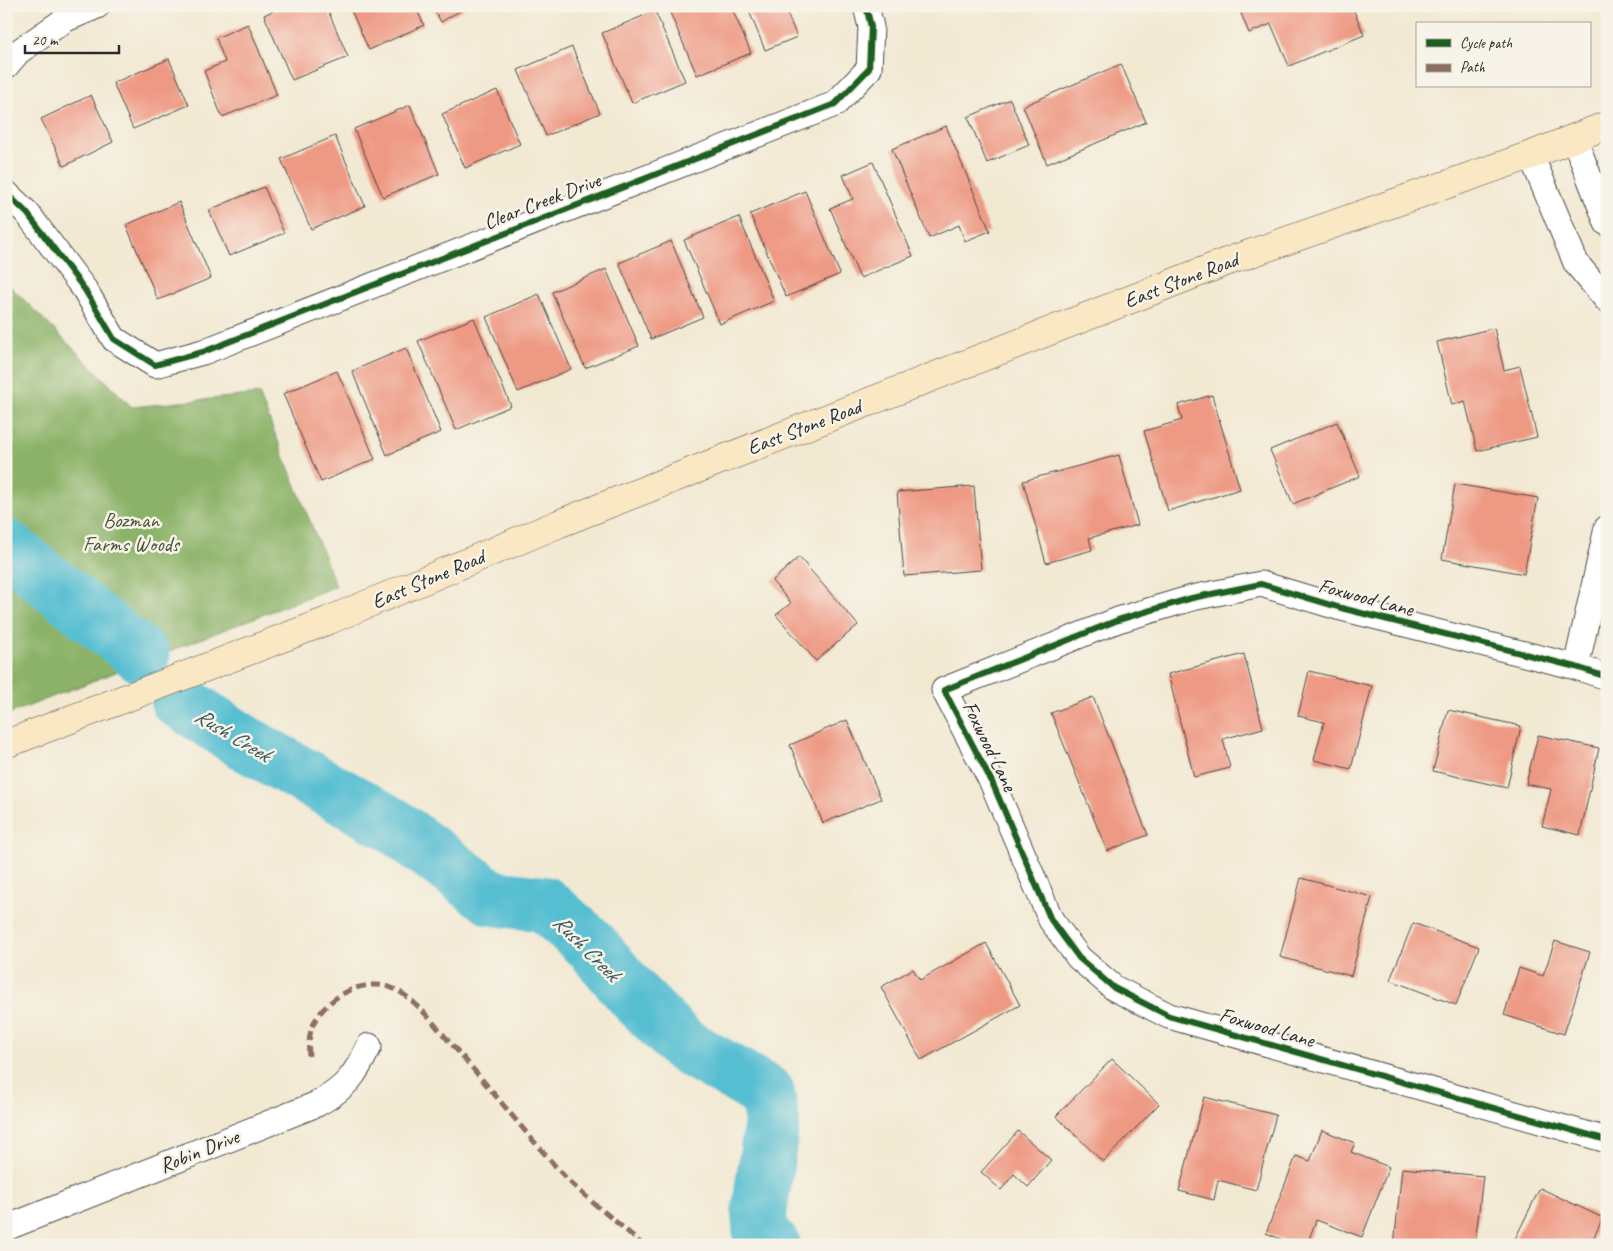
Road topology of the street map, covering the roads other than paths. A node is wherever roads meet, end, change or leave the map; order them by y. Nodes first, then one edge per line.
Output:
1 (97, 6) edge
2 (866, 6) edge
3 (6, 66) edge
4 (1607, 125) edge
5 (1574, 138) junction
6 (1531, 155) junction
7 (6, 193) edge
8 (1607, 223) edge
9 (1607, 300) edge
10 (1607, 528) edge
11 (1576, 667) junction
12 (1607, 677) edge
13 (6, 744) edge
14 (369, 1046) dead end
15 (1607, 1140) edge
16 (6, 1228) edge

1 - 3 street
2 - 7 street, Clear Creek Drive
4 - 5 main road, East Stone Road
5 - 6 main road, East Stone Road
5 - 8 street
6 - 9 street
6 - 13 main road, East Stone Road
10 - 11 street
11 - 12 street, Foxwood Lane
11 - 15 street, Foxwood Lane
14 - 16 street, Robin Drive

